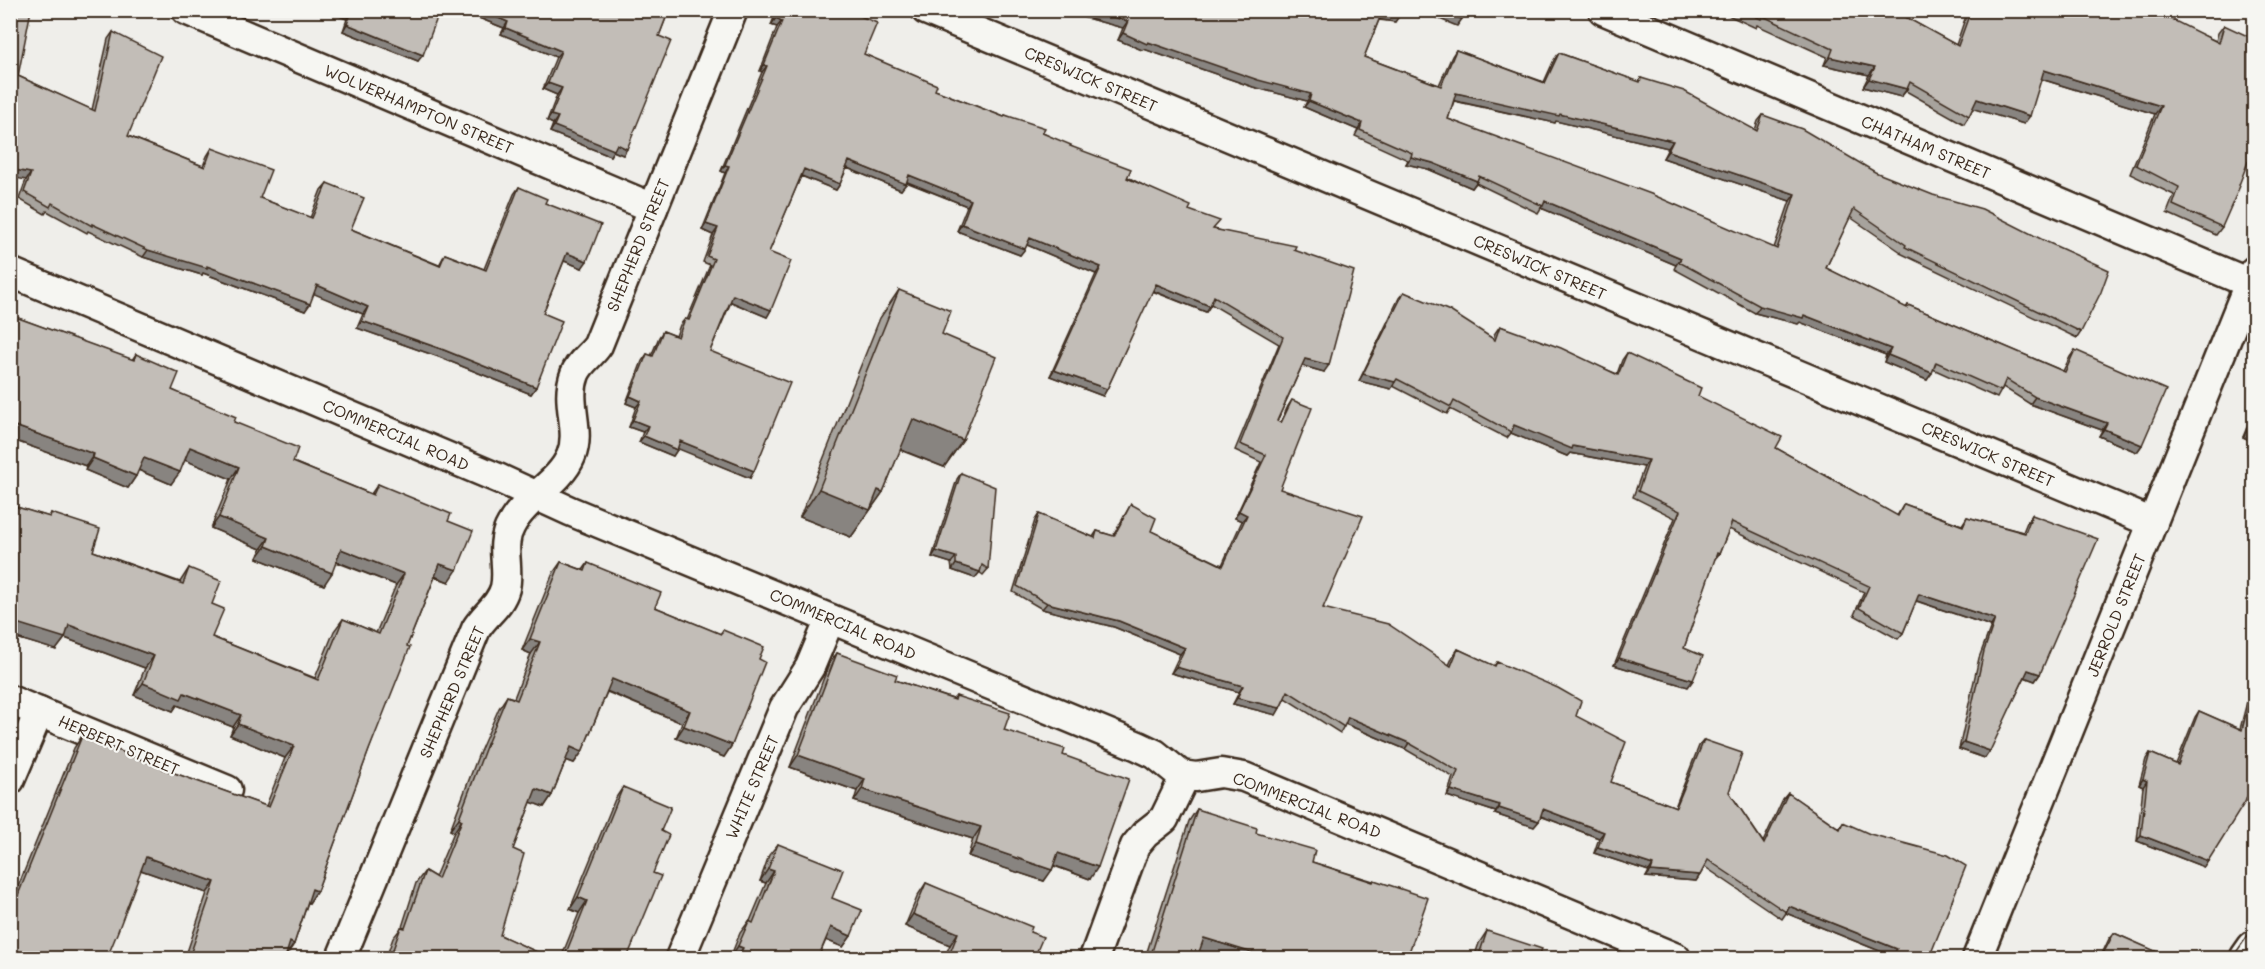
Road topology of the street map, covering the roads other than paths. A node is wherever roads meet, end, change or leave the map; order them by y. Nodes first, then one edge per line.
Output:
1 (186, 10) edge
2 (733, 10) edge
3 (926, 10) edge
4 (1603, 10) edge
5 (653, 208) junction
6 (10, 272) edge
7 (2252, 277) edge
8 (536, 494) junction
9 (2153, 523) junction
10 (830, 619) junction
11 (10, 700) edge
12 (39, 712) junction
13 (1185, 776) junction
14 (10, 780) edge
15 (227, 790) edge
16 (2254, 948) edge
17 (341, 958) edge
18 (680, 958) edge
19 (1094, 958) edge
20 (1676, 958) edge
21 (1977, 958) edge
22 (2247, 958) edge

1 - 5 street, WOLVERHAMPTON STREET
2 - 5 street, SHEPHERD STREET
3 - 9 street, CRESWICK STREET
4 - 7 street, CHATHAM STREET
5 - 8 street, SHEPHERD STREET
6 - 8 street, COMMERCIAL ROAD
7 - 9 street, JERROLD STREET
8 - 10 street, COMMERCIAL ROAD
8 - 17 street, SHEPHERD STREET
9 - 21 street, JERROLD STREET
10 - 13 street, COMMERCIAL ROAD
10 - 18 street, WHITE STREET
11 - 12 street, HERBERT STREET
12 - 14 street
12 - 15 street, HERBERT STREET
13 - 19 street
13 - 20 street, COMMERCIAL ROAD
16 - 22 highway

